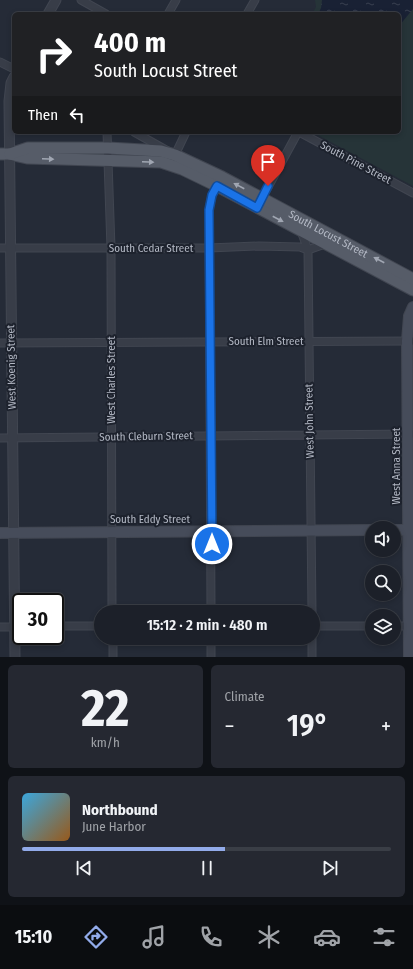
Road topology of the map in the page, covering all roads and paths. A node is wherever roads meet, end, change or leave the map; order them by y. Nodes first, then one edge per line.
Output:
1 (56, 0) edge
2 (80, 0) edge
3 (176, 0) edge
4 (254, 0) edge
5 (49, 12) edge
6 (102, 12) edge
7 (169, 12) edge
8 (248, 12) edge
9 (0, 62) edge
10 (12, 68) edge
11 (12, 81) edge
12 (107, 134) edge
13 (138, 134) edge
14 (185, 134) edge
15 (297, 134) edge
16 (302, 134) edge
17 (108, 148) junction
18 (5, 154) edge
19 (175, 155) junction
20 (109, 161) junction
21 (217, 186) junction
22 (413, 193) edge
23 (259, 203) junction
24 (301, 231) junction
25 (325, 244) junction
26 (0, 248) edge
27 (10, 248) junction
28 (111, 248) junction
29 (209, 248) junction
30 (308, 250) junction
31 (413, 278) edge
32 (413, 290) edge
33 (413, 307) edge
34 (411, 321) edge
35 (210, 341) junction
36 (308, 341) junction
37 (410, 341) edge
38 (111, 342) junction
39 (0, 343) edge
40 (11, 343) junction
41 (410, 434) edge
42 (211, 435) junction
43 (310, 435) junction
44 (13, 437) junction
45 (111, 437) junction
46 (0, 438) edge
47 (311, 530) junction
48 (365, 530) edge
49 (411, 530) edge
50 (112, 531) junction
51 (212, 531) junction
52 (14, 532) junction
53 (0, 533) edge
54 (17, 593) edge
55 (112, 605) edge
56 (212, 605) edge
57 (312, 605) edge
58 (64, 626) edge
59 (94, 626) edge
60 (320, 626) edge
61 (365, 626) edge
62 (411, 626) edge
63 (0, 627) edge
64 (12, 627) edge
65 (16, 645) edge
66 (113, 645) edge
67 (211, 645) edge
68 (312, 645) edge
69 (15, 657) edge
70 (113, 657) edge
71 (211, 657) edge
72 (312, 657) edge
73 (409, 657) edge

1 - 5 street
2 - 6 street
3 - 7 street
4 - 8 street
9 - 10 street
11 - 18 street, West Koenig Street
12 - 17 street, West Charles Street
13 - 19 street
14 - 19 street
15 - 23 street
16 - 22 street, South Pine Street
17 - 18 main road, South Locust Street
17 - 19 main road, South Locust Street
17 - 20 street, West Charles Street
18 -> 20 main road, South Locust Street
18 - 27 street, West Koenig Street
23 -> 19 main road, South Locust Street
20 -> 21 main road, South Locust Street
20 - 28 street, West Charles Street
21 - 23 main road, South Locust Street
21 - 29 street
23 -> 24 main road, South Locust Street
31 -> 23 main road, South Locust Street
24 - 25 main road, South Locust Street
24 - 30 street, West John Street
25 - 30 street, South Cedar Street
25 - 32 main road, South Locust Street
26 - 27 street, South Cedar Street
27 - 28 street, South Cedar Street
27 - 40 street, West Koenig Street
28 - 29 street, South Cedar Street
28 - 38 street, West Charles Street
29 - 30 street, South Cedar Street
29 - 35 street
30 - 36 street, West John Street
33 - 34 main road, West Anna Street
34 - 37 main road, West Anna Street
35 - 36 street, South Elm Street
35 - 38 street, South Elm Street
35 - 42 street
36 - 37 street, South Elm Street
36 - 43 street, West John Street
37 - 41 main road, West Anna Street
38 - 40 street, South Elm Street
38 - 45 street, West Charles Street
39 - 40 street, South Elm Street
40 - 44 street, West Koenig Street
41 - 43 street, South Cleburn Street
41 - 49 main road, West Anna Street
42 - 43 street, South Cleburn Street
42 - 45 street, South Cleburn Street
42 - 51 street
43 - 47 street, West John Street
44 - 45 street, South Cleburn Street
44 - 46 street, South Cleburn Street
44 - 52 street, West Koenig Street
45 - 50 street, West Charles Street
47 - 48 main road, South Eddy Street
47 - 51 main road, South Eddy Street
47 - 57 street, West John Street
49 - 62 main road, West Anna Street
50 - 51 main road, South Eddy Street
50 - 52 main road, South Eddy Street
50 - 55 street, West Charles Street
51 - 56 street
52 - 53 main road, South Eddy Street
52 - 54 street, West Koenig Street
58 - 59 street
60 - 61 street
62 - 73 main road, West Anna Street
63 - 64 street
65 - 69 street, West Koenig Street
66 - 70 street
67 - 71 street
68 - 72 street

